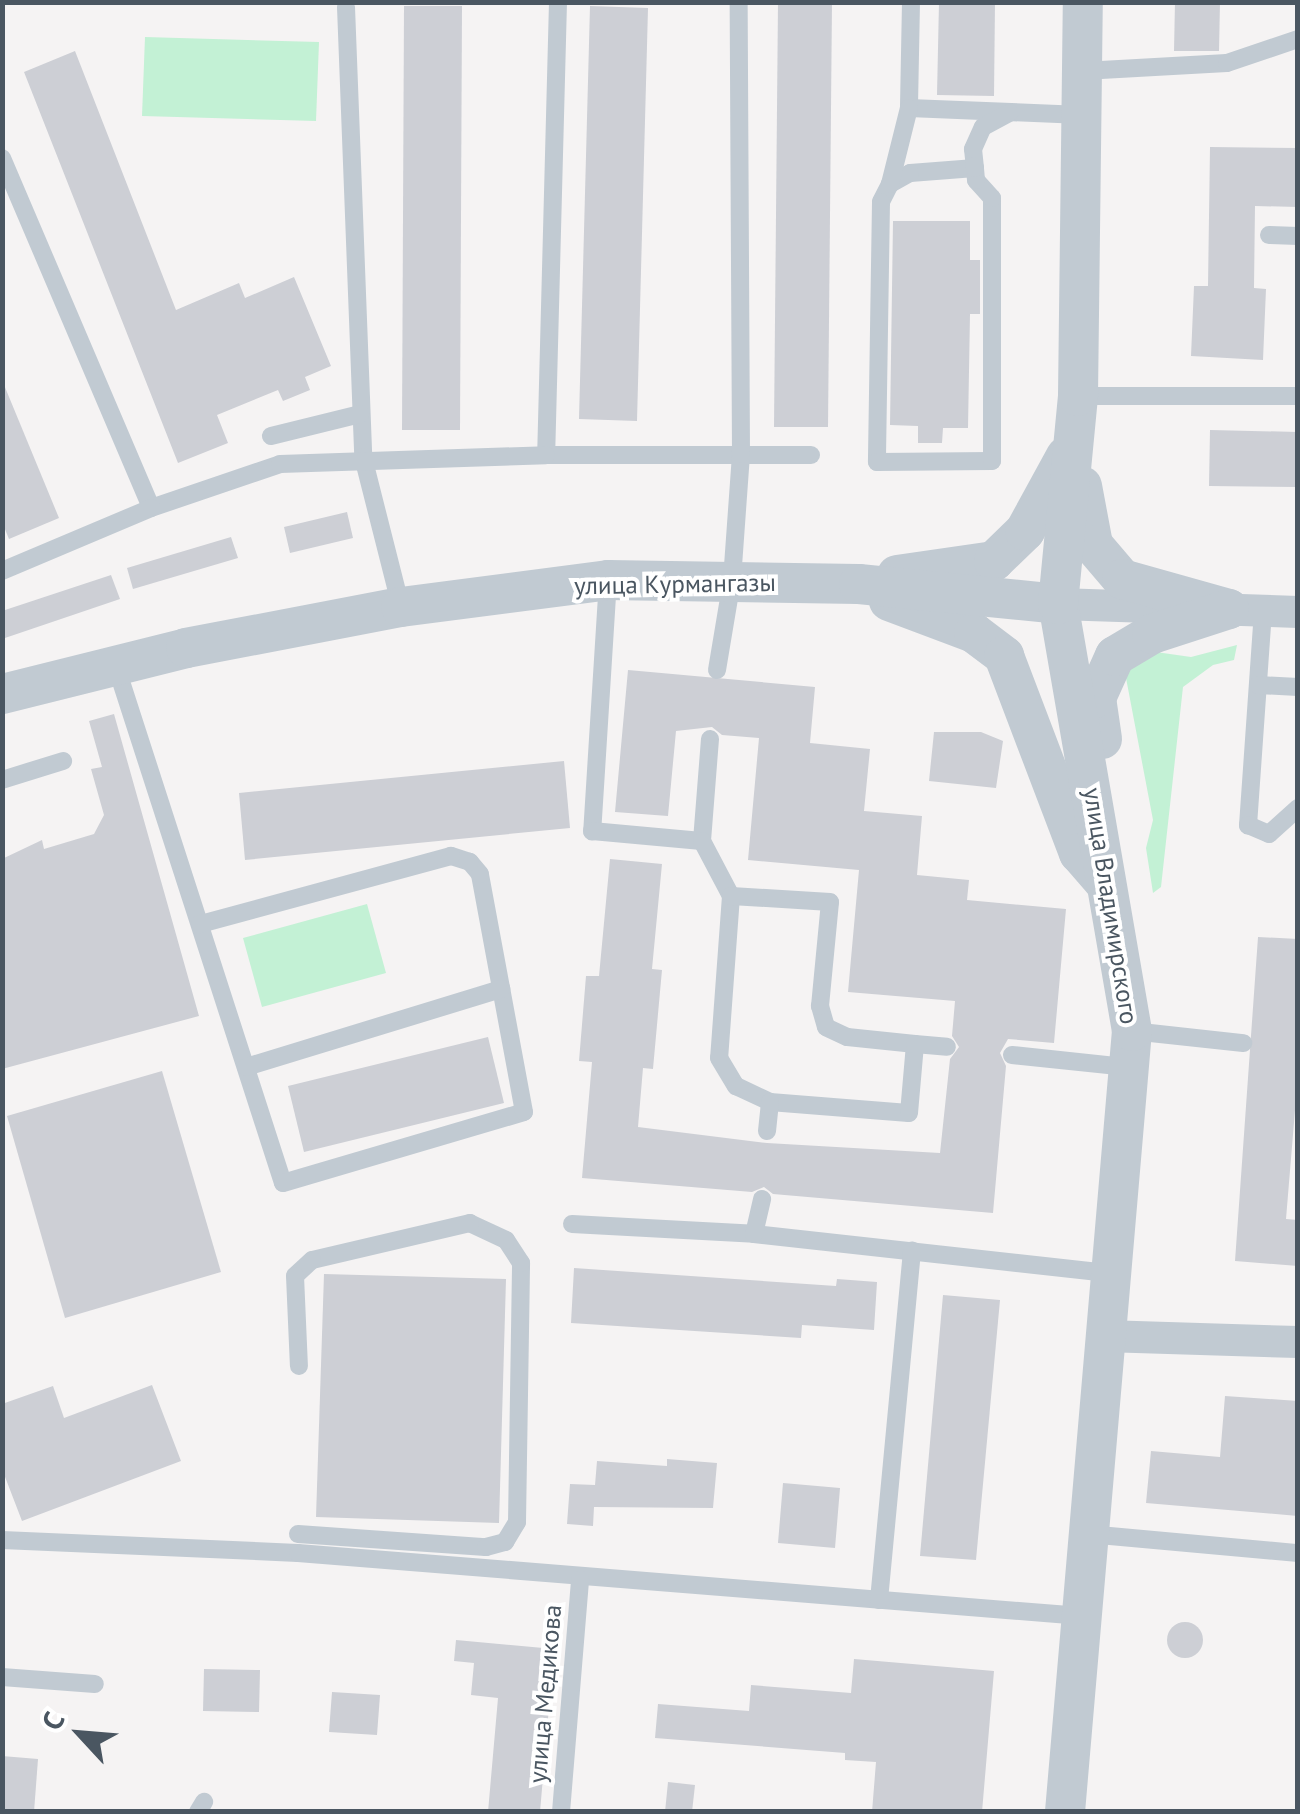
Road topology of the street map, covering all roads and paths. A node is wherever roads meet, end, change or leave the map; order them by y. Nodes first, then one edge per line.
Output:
1 (558, 2) edge
2 (739, 2) edge
3 (911, 2) edge
4 (1083, 2) edge
5 (346, 8) dead end
6 (1298, 39) edge
7 (1082, 71) junction
8 (909, 108) junction
9 (1009, 113) junction
10 (1082, 115) junction
11 (2, 158) edge
12 (975, 168) junction
13 (890, 184) junction
14 (1269, 235) dead end
15 (1298, 236) edge
16 (1078, 396) junction
17 (1298, 396) edge
18 (360, 414) junction
19 (271, 436) dead end
20 (1074, 442) junction
21 (741, 454) junction
22 (546, 455) junction
23 (811, 455) dead end
24 (363, 457) junction
25 (151, 508) junction
26 (2, 571) edge
27 (608, 580) junction
28 (732, 580) junction
29 (859, 584) junction
30 (1058, 604) junction
31 (401, 607) junction
32 (1246, 610) junction
33 (1298, 612) edge
34 (116, 666) junction
35 (717, 670) dead end
36 (1258, 685) junction
37 (1298, 686) edge
38 (2, 694) edge
39 (710, 740) dead end
40 (62, 761) dead end
41 (2, 780) edge
42 (1298, 808) edge
43 (702, 841) junction
44 (1112, 892) junction
45 (731, 896) junction
46 (200, 924) junction
47 (502, 989) junction
48 (1243, 1042) dead end
49 (915, 1044) junction
50 (946, 1047) dead end
51 (1129, 1049) junction
52 (1012, 1055) dead end
53 (246, 1067) junction
54 (770, 1102) junction
55 (767, 1131) dead end
56 (762, 1199) dead end
57 (572, 1224) dead end
58 (754, 1234) junction
59 (912, 1251) junction
60 (1110, 1273) junction
61 (1104, 1336) junction
62 (1298, 1342) edge
63 (300, 1366) dead end
64 (298, 1534) dead end
65 (1088, 1534) junction
66 (2, 1540) edge
67 (1298, 1552) edge
68 (580, 1580) junction
69 (879, 1600) junction
70 (1081, 1616) junction
71 (2, 1677) edge
72 (95, 1684) dead end
73 (561, 1812) edge
74 (1064, 1812) edge

1 - 22 lane
2 - 21 lane
3 - 8 lane
4 - 7 street, улица Владимирского
5 - 18 lane
6 - 7 lane
7 - 10 street, улица Владимирского
8 - 9 lane
8 - 13 lane
9 - 10 lane
9 - 12 lane
10 - 16 street, улица Владимирского
11 - 25 lane
12 - 13 lane
12 - 13 lane
14 - 15 lane
16 - 17 lane
16 - 20 street, улица Владимирского
18 - 19 lane
18 - 24 lane
20 - 29 street
20 - 30 street, улица Владимирского
20 - 32 street
21 - 22 lane
21 - 23 lane
21 - 28 lane
22 - 24 lane
24 - 25 lane
24 - 31 lane
25 - 26 lane
27 - 28 street, улица Курмангазы
27 - 31 street, улица Курмангазы
27 - 43 lane
28 - 29 street, улица Курмангазы
28 - 35 lane
29 - 30 street, улица Курмангазы
29 - 44 street
30 - 32 street, улица Курмангазы
30 - 44 street, улица Владимирского
31 - 34 street, улица Курмангазы
32 - 33 street, улица Курмангазы
32 - 36 lane
32 - 44 street
34 - 38 street, улица Курмангазы
34 - 46 lane
36 - 37 lane
36 - 42 lane
39 - 43 lane
40 - 41 lane
43 - 45 lane
44 - 51 street, улица Владимирского
45 - 49 lane
45 - 54 lane
46 - 47 lane
46 - 53 lane
47 - 53 lane
47 - 53 lane
48 - 51 lane
49 - 50 lane
49 - 54 lane
51 - 52 lane
51 - 60 street, улица Владимирского
54 - 55 lane
56 - 58 lane
57 - 58 lane
58 - 59 lane
59 - 60 lane
59 - 69 lane
60 - 61 street, улица Владимирского
61 - 62 street
61 - 65 street, улица Владимирского
63 - 64 lane
65 - 67 lane
65 - 70 street, улица Владимирского
66 - 68 lane
68 - 69 lane
68 - 73 lane, улица Медикова
69 - 70 lane
70 - 74 street, улица Владимирского
71 - 72 lane

